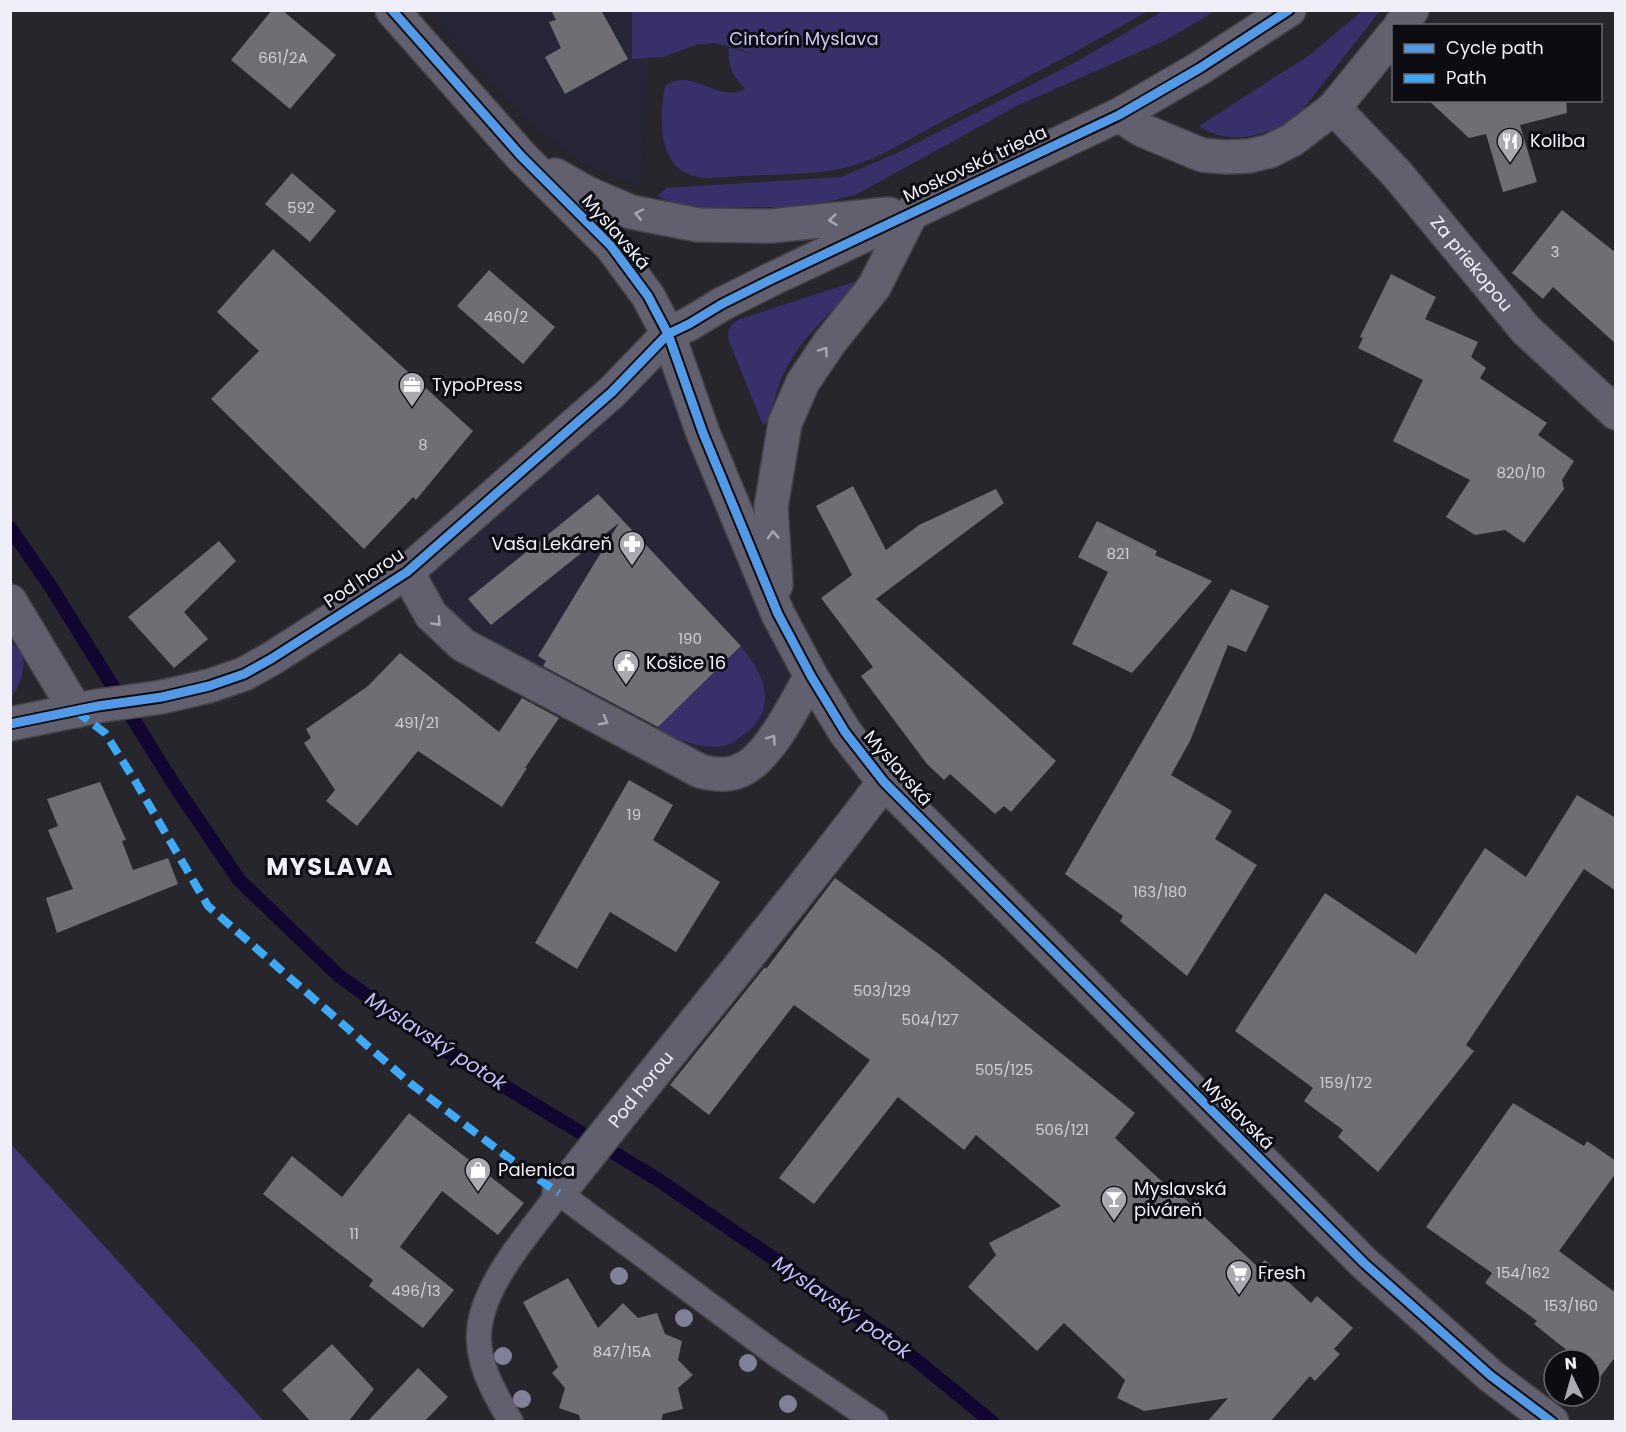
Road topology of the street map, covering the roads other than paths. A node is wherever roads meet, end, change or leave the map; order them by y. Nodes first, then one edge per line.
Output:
1 (392, 10) edge
2 (1289, 10) edge
3 (1412, 10) edge
4 (1402, 24) edge
5 (1392, 36) edge
6 (1334, 108) junction
7 (1119, 114) junction
8 (521, 156) junction
9 (912, 212) junction
10 (668, 334) junction
11 (1616, 413) edge
12 (407, 572) junction
13 (10, 601) edge
14 (778, 614) junction
15 (811, 676) junction
16 (87, 709) junction
17 (10, 724) edge
18 (884, 782) junction
19 (558, 1193) junction
20 (511, 1422) edge
21 (876, 1422) edge
22 (1552, 1422) edge

1 - 8 street, Myslavská
2 - 7 street, Moskovská trieda
3 - 4 street
5 - 6 street
6 - 7 street
6 - 11 street, Za priekopou
7 - 9 street, Moskovská trieda
9 -> 8 street, Moskovská trieda
8 - 10 street, Myslavská
9 - 10 street, Moskovská trieda
14 -> 9 street, Myslavská
10 - 12 street, Pod horou
10 - 14 street, Myslavská
12 -> 15 street, Pod horou
12 - 16 street, Pod horou
13 - 16 street
14 - 15 street, Myslavská
15 - 18 street, Myslavská
16 - 17 street, Pod horou
18 - 19 street, Pod horou
18 - 22 street, Myslavská
19 - 20 lane, Pod horou
19 - 21 lane

